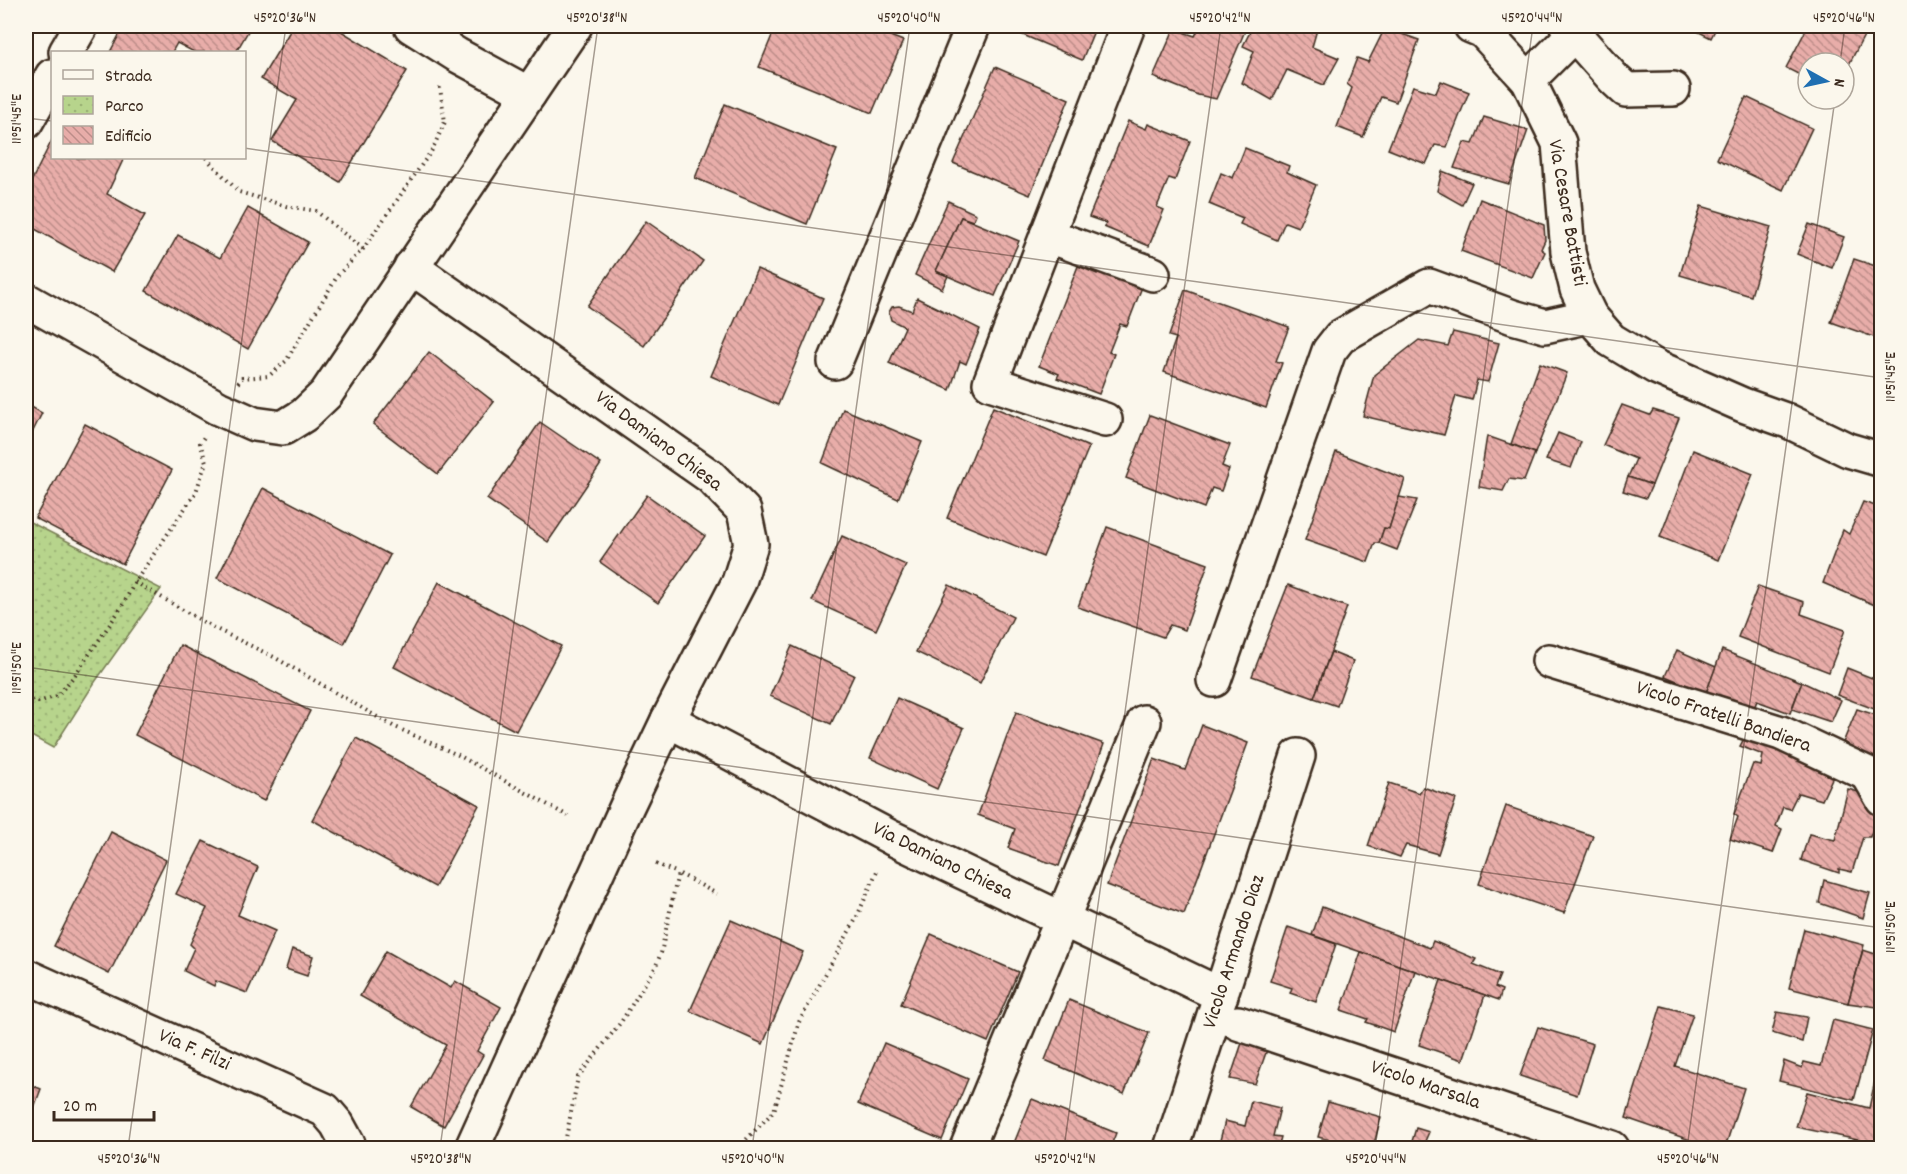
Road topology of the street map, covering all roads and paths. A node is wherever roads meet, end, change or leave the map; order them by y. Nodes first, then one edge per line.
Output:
1 (81, 26) edge
2 (411, 26) edge
3 (574, 26) edge
4 (973, 26) edge
5 (1128, 26) edge
6 (1471, 26) edge
7 (1571, 30) edge
8 (67, 51) edge
9 (457, 55) junction
10 (51, 78) edge
11 (1528, 80) junction
12 (1673, 89) dead end
13 (529, 94) junction
14 (26, 122) edge
15 (207, 159) edge
16 (1047, 235) junction
17 (363, 249) junction
18 (411, 267) junction
19 (1153, 274) dead end
20 (26, 300) edge
21 (1590, 316) junction
22 (835, 362) dead end
23 (218, 408) junction
24 (1105, 420) dead end
25 (1881, 460) edge
26 (135, 582) junction
27 (1549, 661) dead end
28 (1214, 680) dead end
29 (26, 699) edge
30 (668, 720) junction
31 (1144, 722) dead end
32 (1298, 756) dead end
33 (1881, 798) edge
34 (568, 816) dead end
35 (892, 838) junction
36 (656, 864) dead end
37 (678, 873) junction
38 (717, 894) dead end
39 (1062, 920) junction
40 (26, 976) edge
41 (1221, 995) junction
42 (1238, 1023) dead end
43 (353, 1147) edge
44 (472, 1149) edge
45 (564, 1149) edge
46 (738, 1149) edge
47 (967, 1149) edge
48 (1171, 1149) edge
49 (1612, 1149) edge

1 - 8 street
2 - 9 street
3 - 13 street
4 - 22 street
5 - 16 street
6 - 11 street, Via Cesare Battisti
7 - 11 street
7 - 12 street
9 - 13 street
9 - 17 path
10 - 14 street
11 - 21 street, Via Cesare Battisti
13 - 18 street
15 - 17 path
16 - 19 street
16 - 24 street
17 - 23 path
18 - 23 street
18 - 30 street, Via Damiano Chiesa
20 - 23 street
21 - 25 street, Via Cesare Battisti
21 - 28 street
23 - 26 path
26 - 29 path
26 - 34 path
27 - 33 street, Vicolo Fratelli Bandiera
30 - 35 street, Via Damiano Chiesa
30 - 44 street, Via Damiano Chiesa
31 - 39 street
32 - 41 street, Vicolo Armando Diaz
35 - 39 street, Via Damiano Chiesa
35 - 46 path
36 - 37 path
37 - 38 path
37 - 45 path
39 - 41 street, Via Damiano Chiesa
39 - 47 street
40 - 43 street, Via F. Filzi
41 - 48 street, Vicolo Armando Diaz
42 - 49 street, Vicolo Marsala

